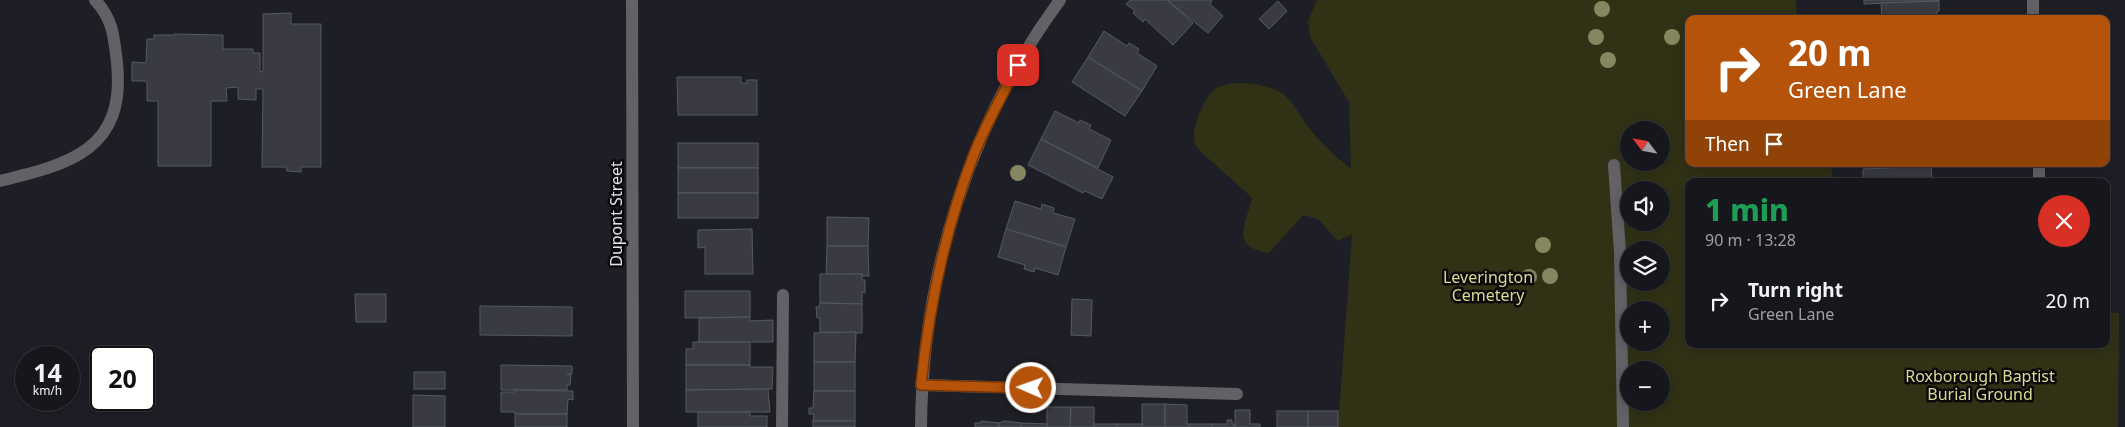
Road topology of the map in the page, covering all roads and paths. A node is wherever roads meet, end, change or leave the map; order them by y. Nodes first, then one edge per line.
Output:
1 (94, 0) edge
2 (632, 0) edge
3 (1060, 0) edge
4 (2033, 0) edge
5 (2033, 15) edge
6 (1614, 165) dead end
7 (2038, 167) edge
8 (2039, 178) dead end
9 (0, 181) edge
10 (784, 295) dead end
11 (921, 385) junction
12 (1237, 394) dead end
13 (633, 427) edge
14 (782, 427) edge
15 (921, 427) edge
16 (1623, 427) edge

1 - 9 street
2 - 13 street, Dupont Street
3 - 11 street
4 - 5 street
6 - 16 street
7 - 8 street
10 - 14 street
11 - 12 street
11 - 15 street

